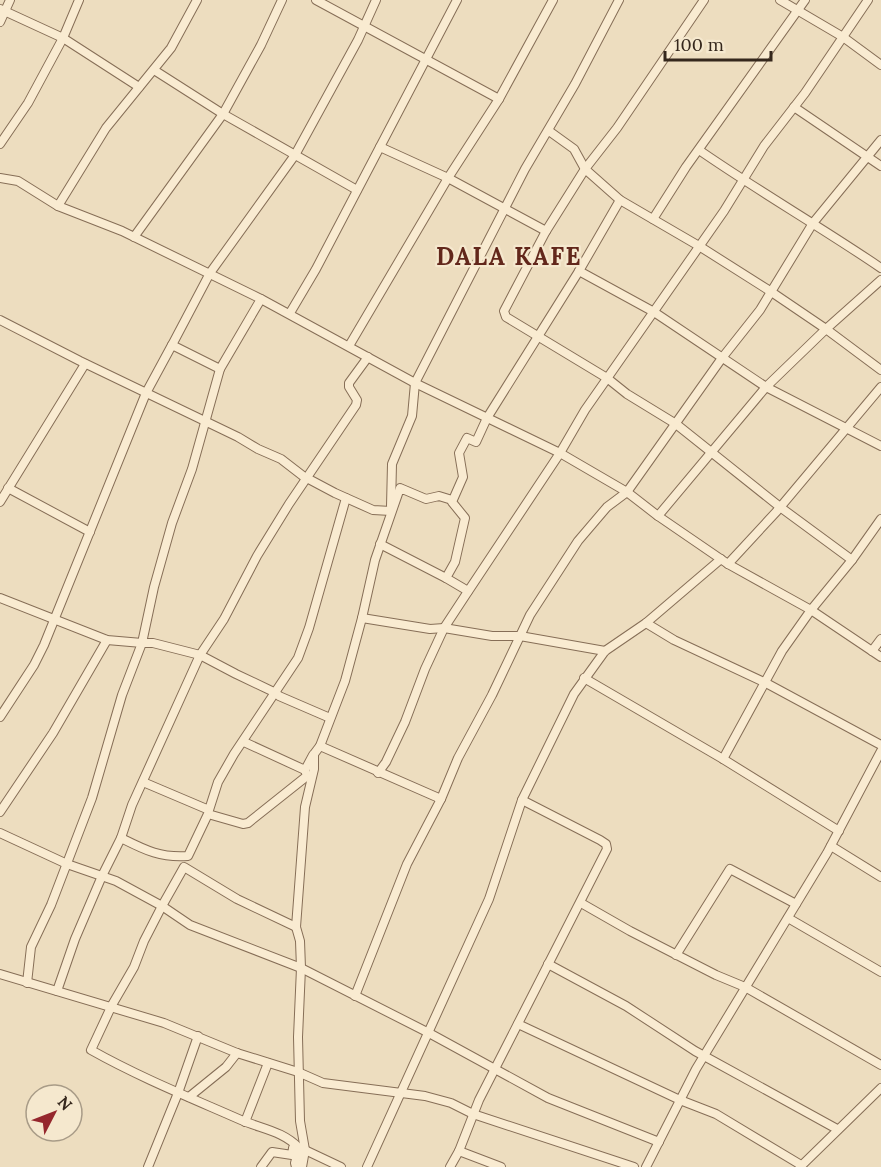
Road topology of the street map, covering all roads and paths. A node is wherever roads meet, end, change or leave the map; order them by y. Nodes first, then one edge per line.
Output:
1 (10, 0) edge
2 (80, 0) edge
3 (197, 0) edge
4 (282, 0) edge
5 (316, 0) edge
6 (376, 0) edge
7 (458, 0) edge
8 (553, 0) edge
9 (619, 0) edge
10 (704, 0) edge
11 (780, 0) edge
12 (805, 0) edge
13 (868, 0) edge
14 (3, 10) edge
15 (798, 10) junction
16 (0, 22) edge
17 (366, 25) junction
18 (843, 37) junction
19 (63, 38) junction
20 (426, 60) junction
21 (881, 65) edge
22 (154, 70) junction
23 (139, 87) junction
24 (499, 99) junction
25 (794, 106) junction
26 (223, 114) junction
27 (549, 131) junction
28 (881, 140) edge
29 (0, 144) edge
30 (380, 147) junction
31 (699, 150) junction
32 (295, 155) junction
33 (868, 156) junction
34 (881, 166) edge
35 (585, 169) junction
36 (0, 178) edge
37 (448, 178) junction
38 (743, 180) junction
39 (357, 190) junction
40 (620, 200) junction
41 (58, 206) junction
42 (504, 209) junction
43 (653, 219) junction
44 (813, 223) junction
45 (546, 231) junction
46 (134, 237) junction
47 (699, 246) junction
48 (881, 268) edge
49 (579, 271) junction
50 (210, 273) junction
51 (881, 280) edge
52 (770, 291) junction
53 (261, 299) junction
54 (654, 312) junction
55 (290, 313) junction
56 (0, 320) edge
57 (826, 329) junction
58 (537, 336) junction
59 (172, 345) junction
60 (349, 346) junction
61 (368, 357) junction
62 (722, 358) junction
63 (86, 364) junction
64 (220, 369) junction
65 (881, 370) edge
66 (608, 378) junction
67 (415, 383) junction
68 (766, 387) junction
69 (881, 387) edge
70 (146, 393) junction
71 (487, 418) junction
72 (206, 422) junction
73 (676, 424) junction
74 (846, 427) junction
75 (881, 446) edge
76 (711, 452) junction
77 (560, 453) junction
78 (307, 478) junction
79 (8, 488) junction
80 (627, 492) junction
81 (346, 498) junction
82 (452, 500) junction
83 (0, 502) edge
84 (780, 507) junction
85 (391, 511) junction
86 (658, 516) junction
87 (881, 519) edge
88 (90, 532) junction
89 (380, 544) junction
90 (852, 560) junction
91 (724, 562) junction
92 (446, 578) junction
93 (468, 591) junction
94 (0, 598) edge
95 (811, 610) junction
96 (362, 618) junction
97 (55, 619) junction
98 (646, 624) junction
99 (444, 628) junction
100 (520, 636) junction
101 (881, 639) edge
102 (107, 640) junction
103 (141, 643) junction
104 (605, 651) junction
105 (872, 651) junction
106 (200, 655) junction
107 (881, 657) edge
108 (584, 678) junction
109 (766, 683) junction
110 (276, 693) junction
111 (0, 717) edge
112 (330, 718) junction
113 (244, 742) junction
114 (881, 745) edge
115 (320, 746) junction
116 (881, 751) edge
117 (314, 754) junction
118 (723, 759) junction
119 (305, 770) junction
120 (378, 773) junction
121 (144, 782) junction
122 (441, 799) junction
123 (522, 800) junction
124 (209, 810) junction
125 (0, 812) edge
126 (839, 831) junction
127 (0, 832) edge
128 (121, 838) junction
129 (831, 846) junction
130 (188, 856) junction
131 (67, 864) junction
132 (102, 876) junction
133 (881, 877) edge
134 (581, 903) junction
135 (796, 904) junction
136 (162, 906) junction
137 (788, 918) junction
138 (297, 927) junction
139 (676, 955) junction
140 (548, 964) junction
141 (301, 968) junction
142 (881, 972) edge
143 (0, 974) edge
144 (27, 983) junction
145 (746, 987) junction
146 (57, 991) junction
147 (355, 996) junction
148 (111, 1007) junction
149 (518, 1024) junction
150 (429, 1033) junction
151 (198, 1036) junction
152 (237, 1053) junction
153 (704, 1056) junction
154 (268, 1063) junction
155 (881, 1065) edge
156 (496, 1068) junction
157 (298, 1072) junction
158 (881, 1088) edge
159 (178, 1093) junction
160 (402, 1093) junction
161 (189, 1097) junction
162 (680, 1100) junction
163 (473, 1114) junction
164 (245, 1122) junction
165 (837, 1129) junction
166 (293, 1142) junction
167 (659, 1142) junction
168 (305, 1150) junction
169 (459, 1151) junction
170 (800, 1166) edge
171 (148, 1167) edge
172 (261, 1167) edge
173 (296, 1167) edge
174 (302, 1167) edge
175 (341, 1167) edge
176 (367, 1167) edge
177 (450, 1167) edge
178 (501, 1167) edge
179 (634, 1167) edge
180 (646, 1167) edge

1 - 14 street
2 - 19 street
3 - 22 street
4 - 26 street
5 - 17 street
6 - 17 street
7 - 20 street
8 - 24 street
9 - 27 street
10 - 35 street
11 - 15 street
12 - 15 street
13 - 18 street
14 - 16 street
14 - 19 street
15 - 18 street
15 - 31 street
17 - 20 street
17 - 32 street
18 - 21 street
18 - 25 street
19 - 23 street
19 - 29 street
20 - 24 street
20 - 30 street
22 - 23 street
22 - 26 street
23 - 41 street
24 - 37 street
25 - 33 street
25 - 38 street
26 - 32 street
26 - 46 street
27 - 35 street
27 - 42 street
28 - 33 street
30 - 37 street
30 - 39 street
31 - 38 street
31 - 43 street
32 - 39 street
32 - 50 street
33 - 34 street
33 - 44 street
35 - 40 street
35 - 45 street
36 - 41 street
37 - 42 street
37 - 60 street
38 - 44 street
38 - 47 street
39 - 55 street
40 - 43 street
40 - 49 street
41 - 46 street
42 - 45 street
42 - 67 street
43 - 47 street
44 - 48 street
44 - 52 street
45 - 58 street
46 - 50 street
47 - 52 street
47 - 54 street
49 - 54 street
49 - 58 street
50 - 53 street
50 - 59 street
51 - 57 street
52 - 57 street
52 - 62 street
53 - 55 street
53 - 64 street
54 - 62 street
54 - 66 street
55 - 60 street
56 - 63 street
57 - 65 street
57 - 68 street
58 - 66 street
58 - 71 street
59 - 64 street
59 - 70 street
60 - 61 street
61 - 67 street
61 - 78 street
62 - 68 street
62 - 73 street
63 - 70 street
63 - 79 street
64 - 72 street
66 - 73 street
66 - 77 street
67 - 71 street
67 - 85 street
68 - 74 street
68 - 76 street
69 - 74 street
70 - 72 street
70 - 88 street
71 - 77 street
71 - 82 street
72 - 78 street
72 - 103 street
73 - 76 street
73 - 80 street
74 - 75 street
74 - 84 street
76 - 84 street
76 - 86 street
77 - 80 street
77 - 93 street
78 - 81 street
78 - 106 street
79 - 83 street
79 - 88 street
80 - 86 street
80 - 100 street
81 - 85 street
81 - 110 street
82 - 85 street
82 - 92 street
84 - 90 street
84 - 91 street
85 - 89 street
86 - 91 street
87 - 90 street
88 - 97 street
89 - 92 street
89 - 96 street
90 - 95 street
91 - 95 street
91 - 98 street
92 - 93 street
93 - 99 street
94 - 97 street
95 - 105 street
95 - 109 street
96 - 99 street
96 - 112 street
97 - 102 street
97 - 111 street
98 - 104 street
98 - 109 street
99 - 100 street
99 - 120 street
100 - 104 street
100 - 122 street
101 - 105 street
102 - 103 street
102 - 125 street
103 - 106 street
103 - 131 street
104 - 108 street
105 - 107 street
106 - 110 street
106 - 121 street
108 - 118 street
108 - 123 street
109 - 114 street
109 - 118 street
110 - 112 street
110 - 113 street
112 - 115 street
113 - 119 street
113 - 124 street
115 - 117 street
115 - 120 street
116 - 126 street
117 - 119 street
117 - 138 street
118 - 126 street
119 - 130 street
120 - 122 street
121 - 124 street
121 - 128 street
122 - 147 street
123 - 134 street
123 - 150 street
124 - 130 street
126 - 129 street
127 - 131 street
128 - 130 street
128 - 132 street
129 - 133 street
129 - 135 street
131 - 132 street
131 - 144 street
132 - 136 street
132 - 146 street
134 - 139 street
134 - 140 street
135 - 137 street
135 - 139 street
136 - 138 street
136 - 141 street
136 - 148 street
137 - 142 street
137 - 145 street
138 - 141 street
139 - 145 street
140 - 149 street
140 - 153 street
141 - 147 street
141 - 157 street
143 - 144 street
144 - 146 street
145 - 153 street
145 - 155 street
146 - 148 street
147 - 150 street
148 - 151 street
148 - 159 street
149 - 156 street
149 - 162 street
150 - 156 street
150 - 160 street
151 - 152 street
151 - 159 street
152 - 154 street
152 - 161 street
153 - 162 street
153 - 165 street
154 - 157 street
154 - 164 street
156 - 163 street
156 - 167 street
157 - 160 street
157 - 168 street
158 - 165 street
159 - 161 street
159 - 171 street
160 - 163 street
160 - 176 street
161 - 164 street
162 - 167 street
162 - 170 street
163 - 169 street
163 - 179 street
164 - 166 street
165 - 170 street
166 - 172 street
166 - 173 street
167 - 180 street
168 - 174 street
168 - 175 street
169 - 177 street
169 - 178 street

